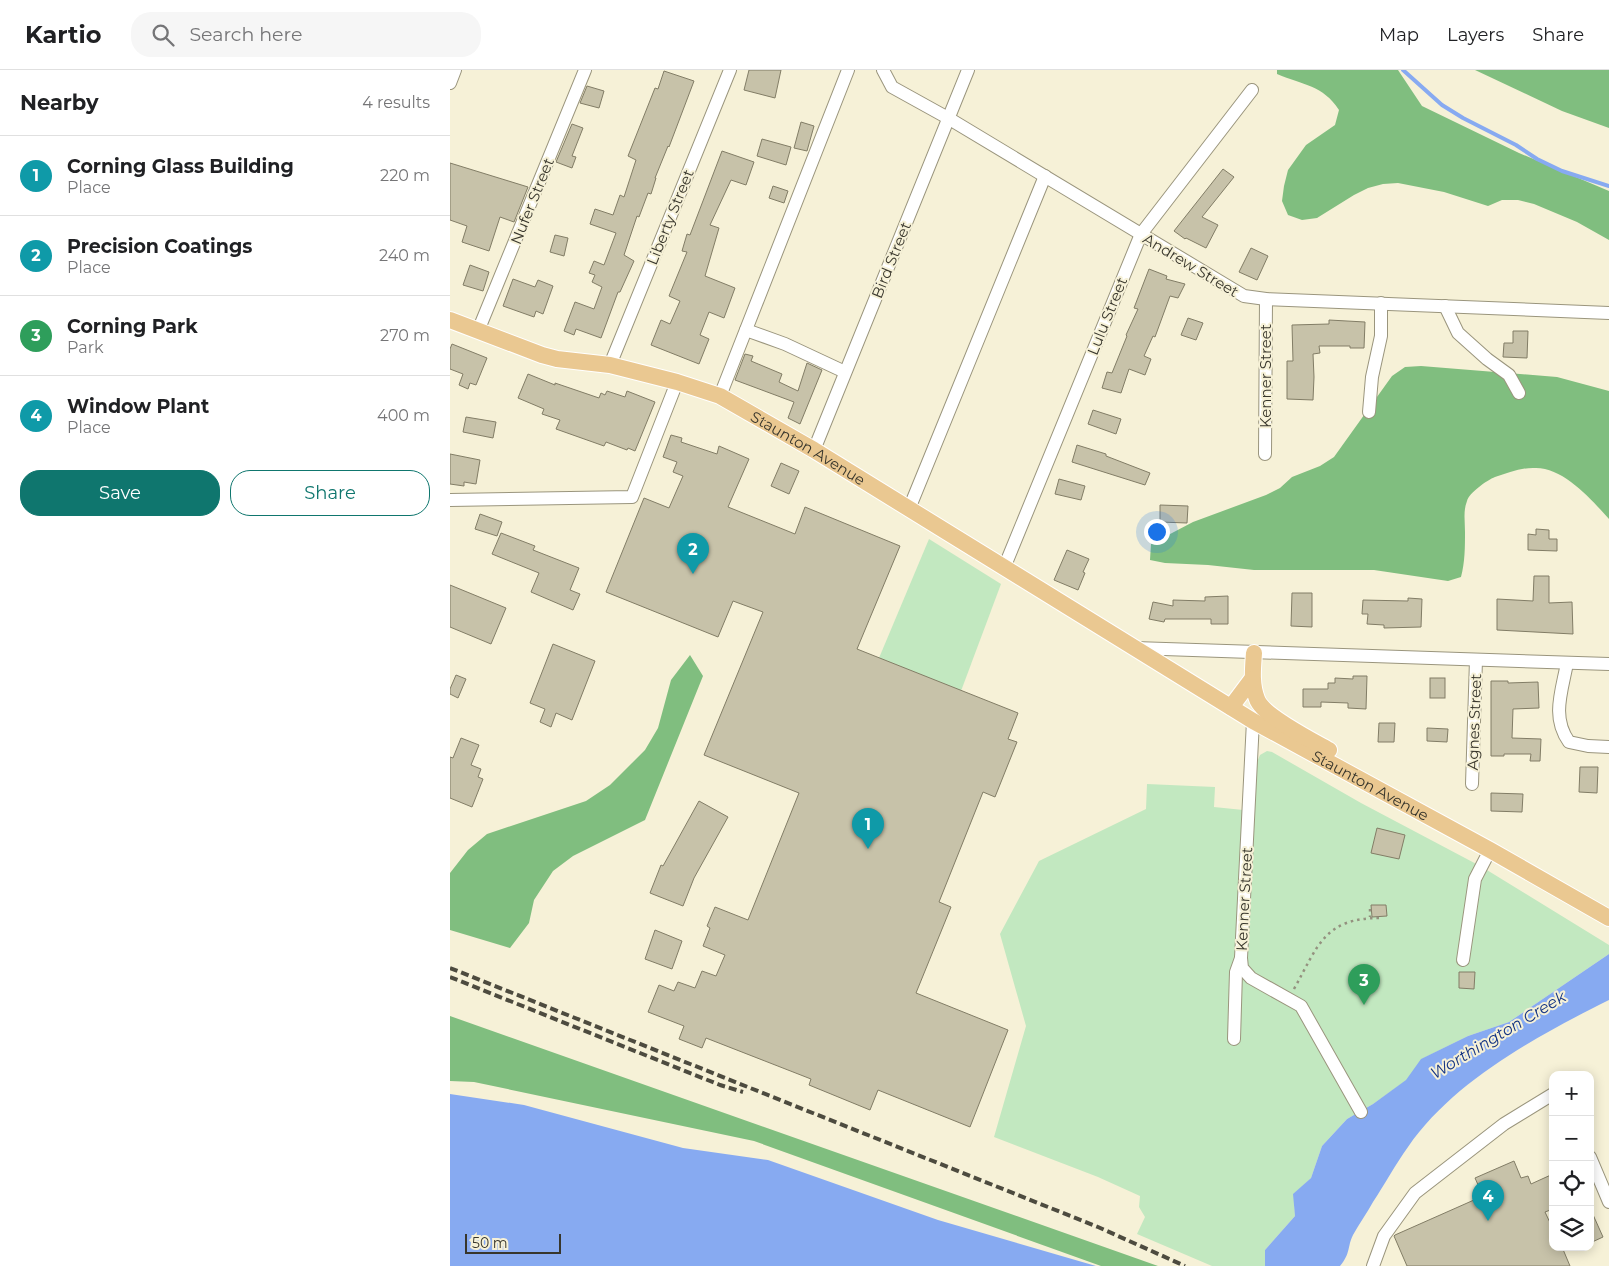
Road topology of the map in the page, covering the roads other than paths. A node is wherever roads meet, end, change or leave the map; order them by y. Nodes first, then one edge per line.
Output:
1 (455, 70) edge
2 (585, 70) edge
3 (730, 70) edge
4 (848, 70) edge
5 (883, 70) edge
6 (968, 70) edge
7 (450, 82) edge
8 (1252, 90) dead end
9 (948, 118) junction
10 (1045, 176) junction
11 (1141, 234) junction
12 (1266, 299) junction
13 (1381, 304) junction
14 (1444, 306) junction
15 (1609, 313) edge
16 (450, 320) edge
17 (746, 330) junction
18 (478, 331) junction
19 (610, 365) junction
20 (845, 372) junction
21 (677, 382) junction
22 (1519, 393) dead end
23 (720, 396) junction
24 (1369, 412) dead end
25 (814, 450) junction
26 (1265, 454) dead end
27 (450, 500) edge
28 (909, 509) junction
29 (1004, 568) junction
30 (1136, 648) junction
31 (1254, 653) junction
32 (1476, 660) junction
33 (1567, 663) junction
34 (1609, 664) edge
35 (1252, 679) junction
36 (1231, 707) junction
37 (1253, 721) junction
38 (1609, 747) edge
39 (1472, 784) dead end
40 (1375, 787) junction
41 (1490, 850) junction
42 (1609, 918) edge
43 (1241, 958) junction
44 (1463, 960) dead end
45 (1234, 1039) dead end
46 (1549, 1096) edge
47 (1361, 1112) dead end
48 (1591, 1161) edge
49 (1609, 1202) edge
50 (1373, 1266) edge

1 - 7 street
2 - 18 street, Nufer Street
3 - 19 street, Liberty Street
4 - 17 street
5 - 9 street, Andrew Street
6 - 9 street, Bird Street
8 - 11 street, Lulu Street
9 - 10 street, Andrew Street
9 - 20 street, Bird Street
10 - 11 street, Andrew Street
10 - 28 street
11 - 12 street, Andrew Street
11 - 29 street, Lulu Street
12 - 13 street, Andrew Street
12 - 26 street, Kenner Street
13 - 14 street, Andrew Street
13 - 24 street
14 - 15 street, Andrew Street
14 - 22 street
16 - 18 main road, Staunton Avenue
17 - 20 street
17 - 23 street
18 - 19 main road, Staunton Avenue
19 - 21 main road, Staunton Avenue
20 - 25 street, Bird Street
21 - 23 main road, Staunton Avenue
21 - 27 street
23 - 25 main road, Staunton Avenue
25 - 28 main road, Staunton Avenue
28 - 29 main road, Staunton Avenue
29 - 30 main road, Staunton Avenue
30 - 31 street, Staunton Avenue
30 - 36 main road, Staunton Avenue
31 - 32 street, Staunton Avenue
31 - 35 main road
32 - 33 street, Staunton Avenue
32 - 39 street, Agnes Street
33 - 34 street, Staunton Avenue
33 - 38 street
35 - 36 main road
35 - 40 main road
36 - 37 main road, Staunton Avenue
37 - 40 main road, Staunton Avenue
37 - 43 street, Kenner Street
40 - 41 main road, Staunton Avenue
41 - 42 main road, Staunton Avenue
41 - 44 street
43 - 45 street
43 - 47 street, Kenner Street
46 - 50 street
48 - 49 street

